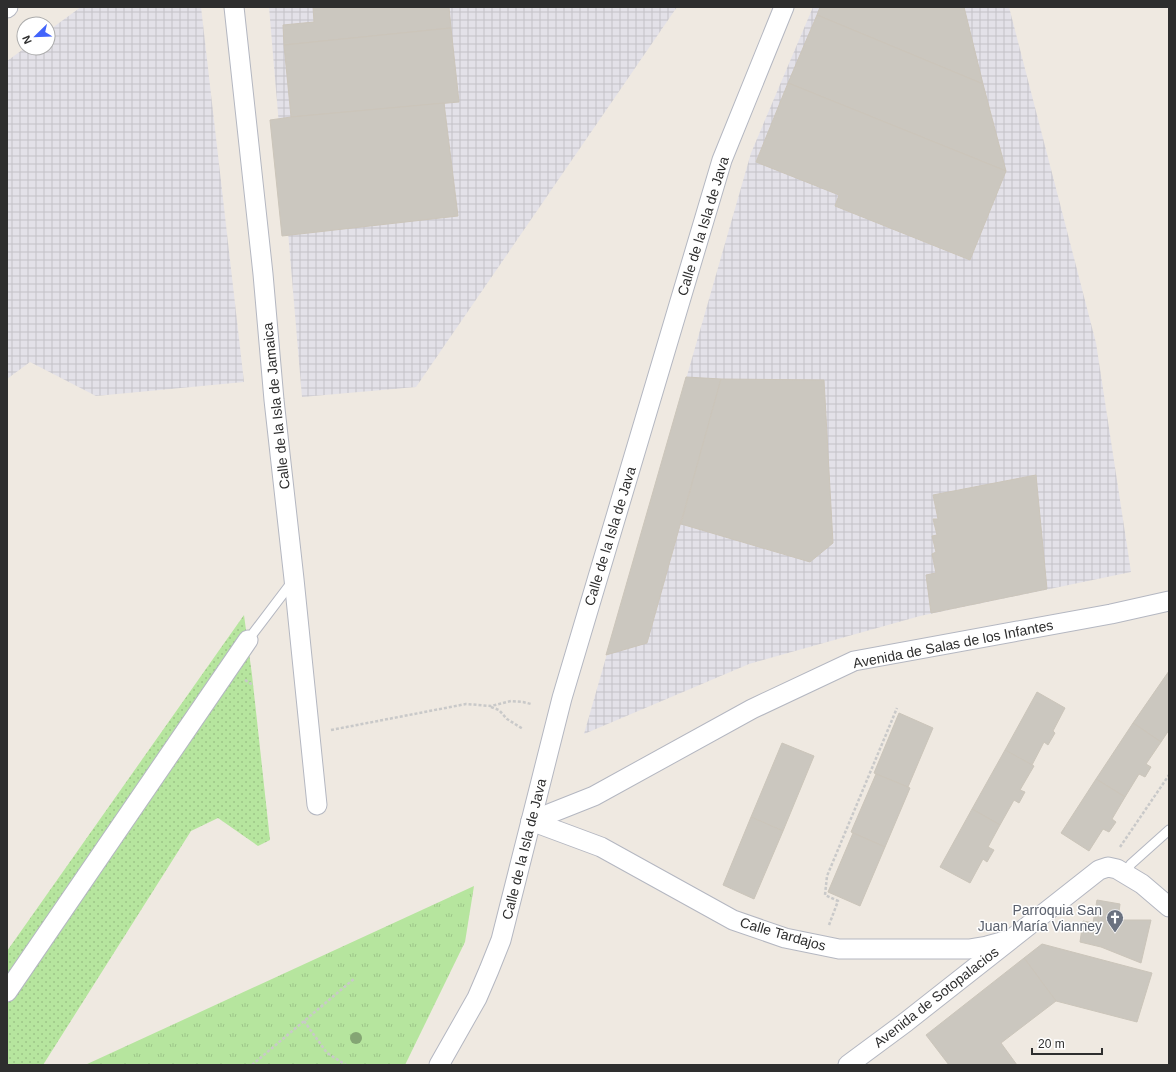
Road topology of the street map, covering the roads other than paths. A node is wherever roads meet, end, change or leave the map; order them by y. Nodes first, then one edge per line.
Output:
1 (234, 7) edge
2 (784, 7) edge
3 (294, 579) junction
4 (1169, 601) edge
5 (248, 640) joint
6 (317, 805) dead end
7 (532, 821) junction
8 (1169, 830) edge
9 (1125, 873) junction
10 (1169, 907) edge
11 (1009, 940) junction
12 (7, 992) edge
13 (439, 1065) edge
14 (848, 1065) edge

1 - 3 street, Calle de la Isla de Jamaica
2 - 7 street, Calle de la Isla de Java
3 - 5 lane
3 - 6 street, Calle de la Isla de Jamaica
4 - 7 street, Avenida de Salas de los Infantes
5 - 12 street
7 - 11 street, Calle Tardajos
7 - 13 street, Calle de la Isla de Java
8 - 9 lane
9 - 10 street
9 - 11 street, Avenida de Sotopalacios
11 - 14 street, Avenida de Sotopalacios

